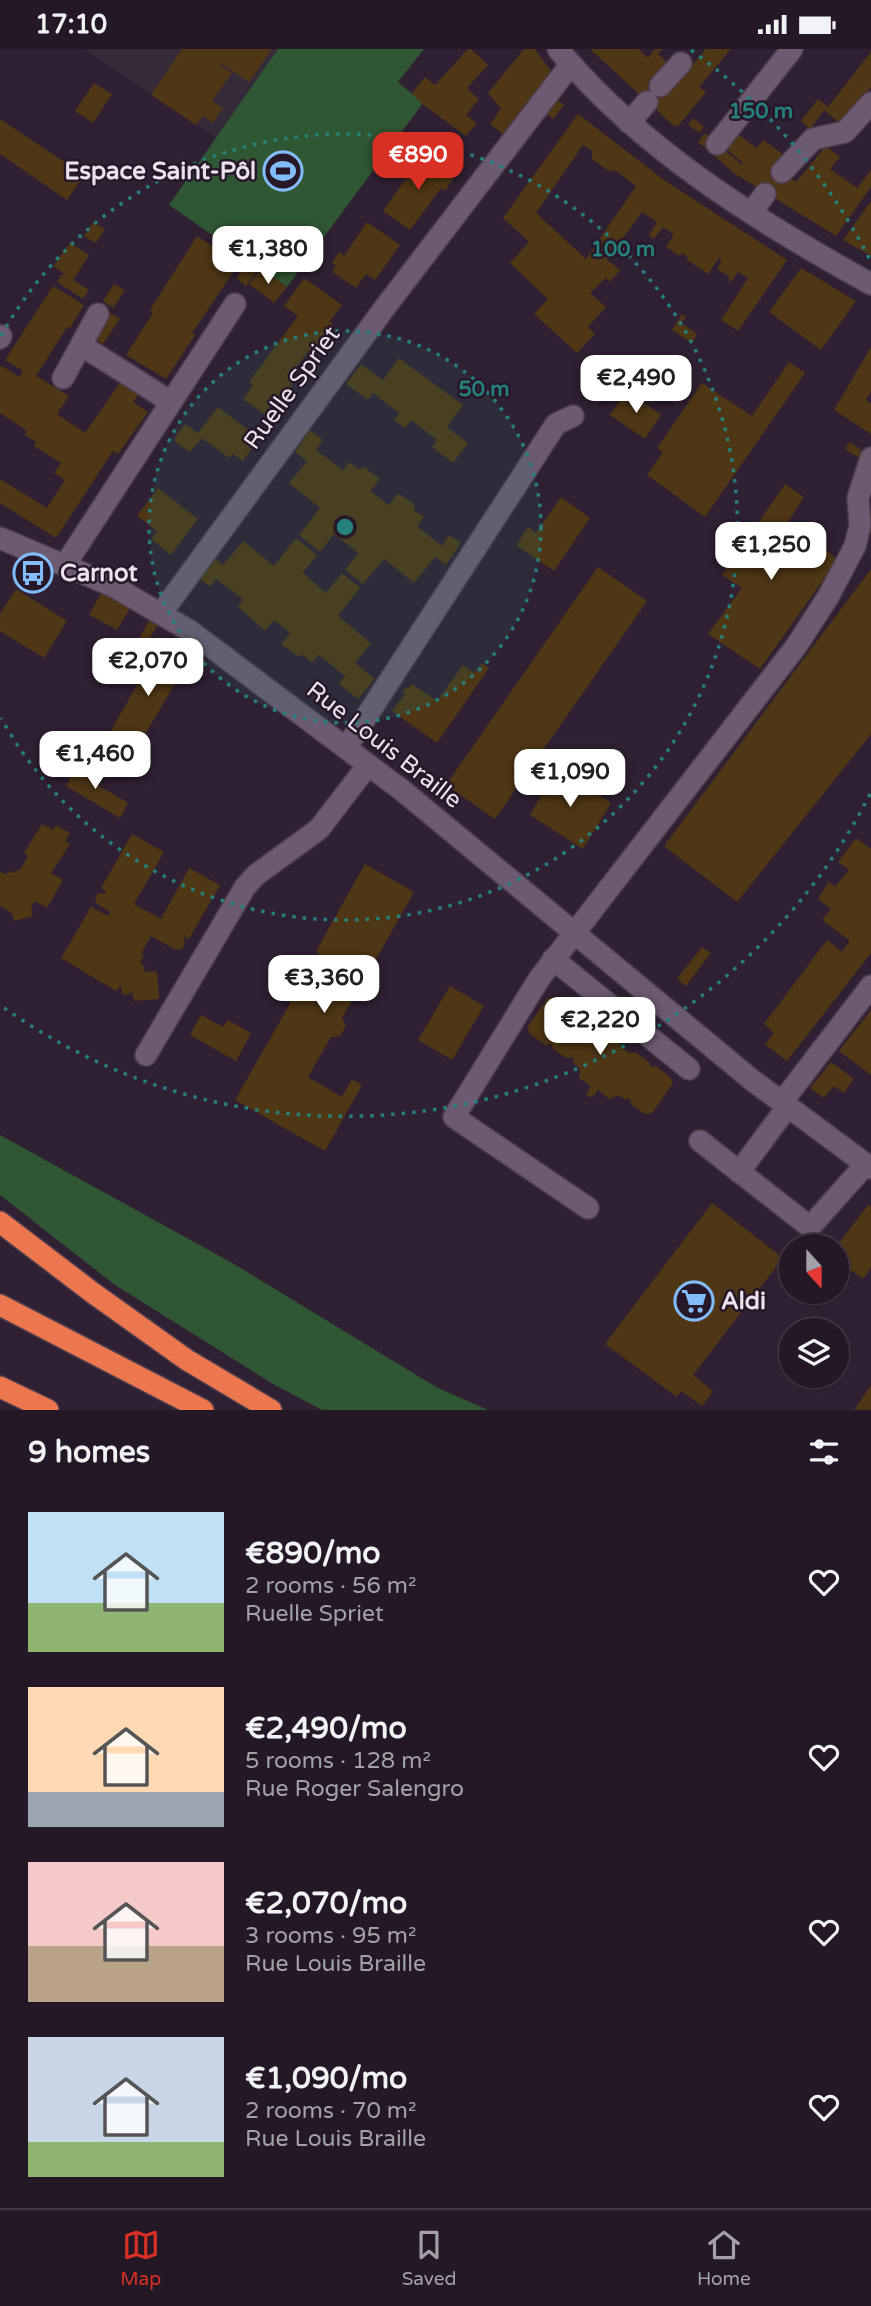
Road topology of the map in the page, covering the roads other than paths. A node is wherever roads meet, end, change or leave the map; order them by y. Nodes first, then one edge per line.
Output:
1 (792, 49) edge
2 (564, 57) edge
3 (681, 63) dead end
4 (871, 103) edge
5 (629, 123) junction
6 (782, 172) dead end
7 (694, 173) junction
8 (765, 194) dead end
9 (751, 213) junction
10 (871, 284) edge
11 (235, 304) dead end
12 (98, 314) dead end
13 (81, 345) junction
14 (63, 378) dead end
15 (171, 402) junction
16 (573, 416) dead end
17 (871, 458) edge
18 (0, 538) edge
19 (65, 565) junction
20 (162, 613) junction
21 (346, 748) junction
22 (368, 765) junction
23 (575, 933) junction
24 (553, 959) junction
25 (871, 986) edge
26 (146, 1055) dead end
27 (689, 1069) dead end
28 (785, 1104) junction
29 (700, 1141) dead end
30 (869, 1166) edge
31 (739, 1172) junction
32 (588, 1208) dead end
33 (0, 1222) edge
34 (0, 1305) edge
35 (0, 1387) edge
36 (48, 1410) edge
37 (203, 1410) edge
38 (271, 1410) edge

1 - 7 street
2 - 5 street
2 - 20 street, Ruelle Spriet
3 - 5 street
4 - 6 street
5 - 7 street
7 - 9 street
8 - 9 street
9 - 10 street
11 - 15 street
12 - 13 street
13 - 14 street
13 - 15 street
15 - 19 street
16 - 21 street
17 - 23 street
18 - 19 street, Rue Louis Braille
19 - 20 street, Rue Louis Braille
20 - 21 street, Rue Louis Braille
21 - 22 street, Rue Louis Braille
22 - 23 street, Rue Louis Braille
22 - 26 street
23 - 24 street
23 - 28 street, Rue Louis Braille
24 - 27 street
24 - 32 street
25 - 28 street
28 - 30 street, Rue Louis Braille
28 - 31 street
29 - 31 street
30 - 31 street
33 - 38 highway
34 - 37 highway
35 - 36 highway

